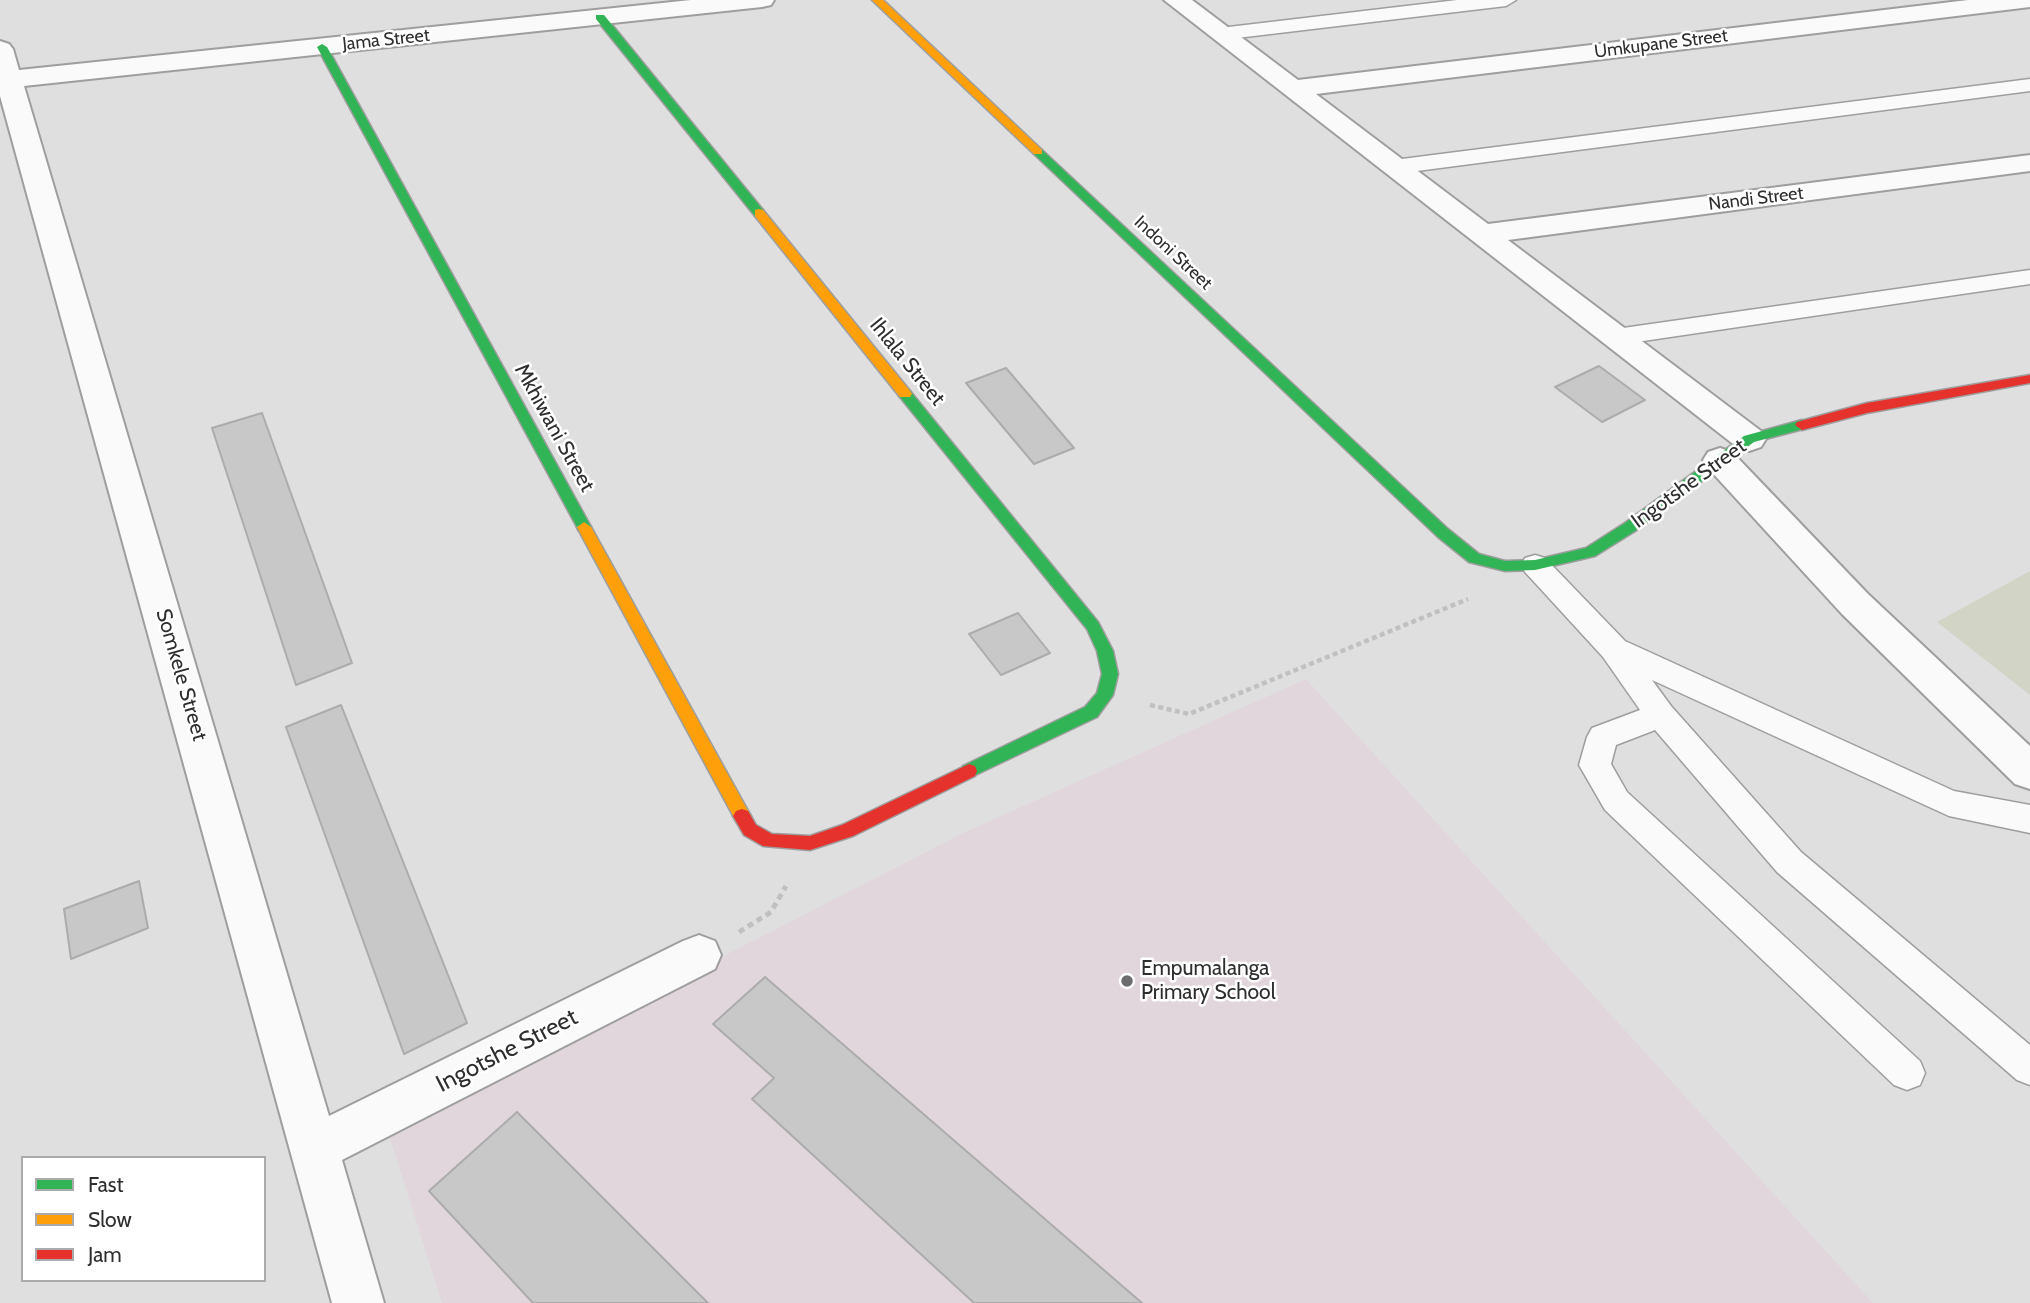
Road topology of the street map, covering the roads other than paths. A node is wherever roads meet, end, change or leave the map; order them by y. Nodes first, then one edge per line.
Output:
1 (762, 0) edge
2 (877, 0) edge
3 (1176, 0) edge
4 (1506, 0) edge
5 (2030, 0) edge
6 (600, 17) junction
7 (1220, 34) junction
8 (322, 47) junction
9 (5, 64) edge
10 (2030, 85) edge
11 (1291, 89) junction
12 (2030, 163) edge
13 (1394, 167) junction
14 (1482, 234) junction
15 (2030, 277) edge
16 (1616, 337) junction
17 (2030, 379) edge
18 (1734, 450) junction
19 (1443, 533) joint
20 (1520, 566) junction
21 (1614, 649) junction
22 (1660, 715) junction
23 (2030, 772) edge
24 (2030, 819) edge
25 (810, 843) joint
26 (699, 955) road end
27 (2030, 1068) edge
28 (1907, 1073) dead end
29 (316, 1148) junction
30 (358, 1303) edge

1 - 6 street, Jama Street
2 - 19 street, Indoni Street
3 - 7 street
4 - 7 lane
5 - 11 street, Umkupane Street
6 - 8 street, Jama Street
6 - 25 street, Ihlala Street
7 - 11 street
8 - 9 street, Jama Street
8 - 25 street, Mkhiwani Street
9 - 29 street, Somkele Street
10 - 13 lane
11 - 13 street
12 - 14 street, Nandi Street
13 - 14 street
14 - 16 street
15 - 16 lane
16 - 18 street
17 - 18 street, Ingotshe Street
18 - 20 street, Ingotshe Street
18 - 23 street
19 - 20 street, Ingotshe Street
20 - 21 lane
21 - 22 lane
21 - 24 lane
22 - 27 lane
22 - 28 lane
26 - 29 street, Ingotshe Street
29 - 30 street, Somkele Street

